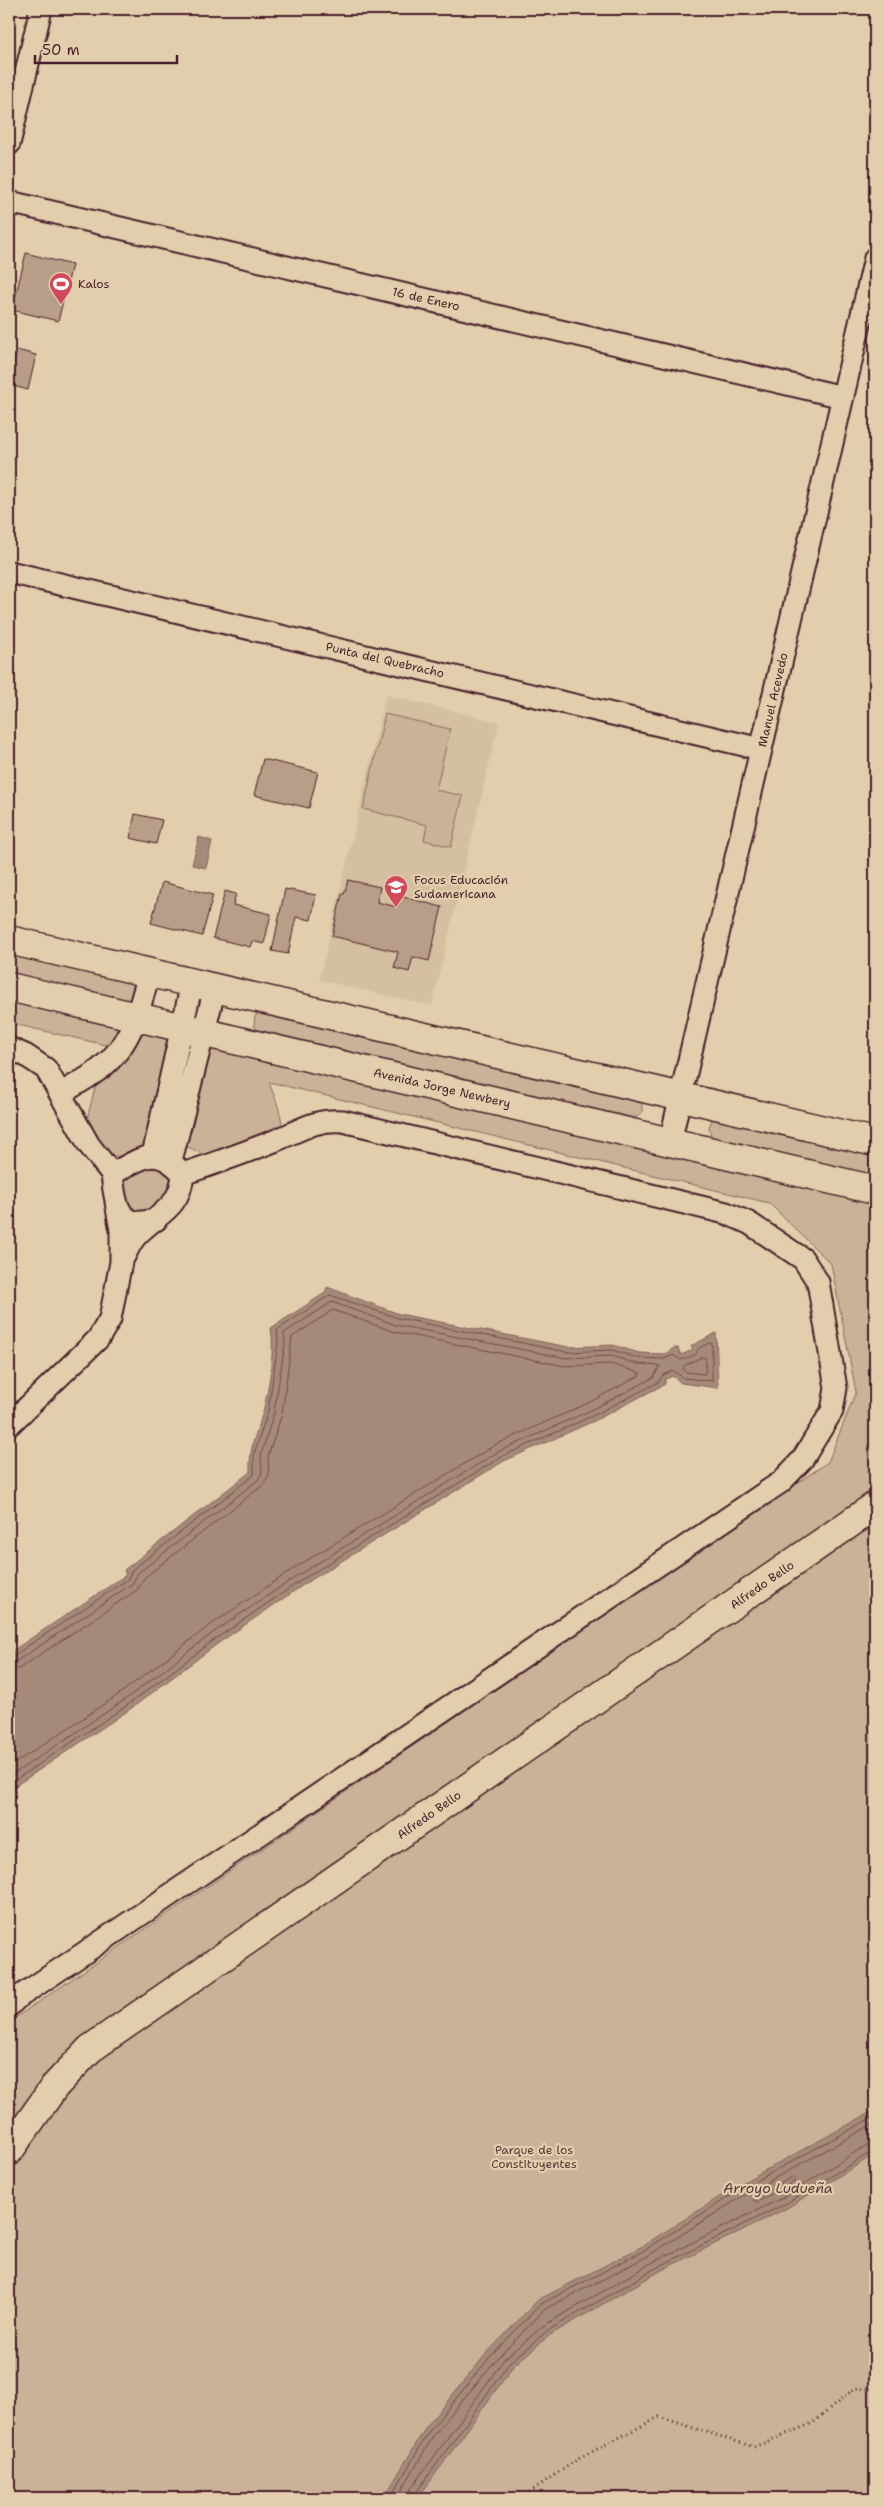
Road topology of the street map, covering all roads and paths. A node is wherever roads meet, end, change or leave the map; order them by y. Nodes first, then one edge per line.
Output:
1 (41, 9) edge
2 (9, 144) edge
3 (9, 202) edge
4 (875, 258) edge
5 (843, 397) junction
6 (9, 572) edge
7 (761, 749) junction
8 (9, 940) edge
9 (149, 973) junction
10 (204, 986) junction
11 (9, 987) edge
12 (138, 1017) junction
13 (193, 1030) junction
14 (9, 1048) edge
15 (61, 1094) junction
16 (681, 1097) junction
17 (670, 1142) junction
18 (875, 1142) edge
19 (169, 1163) junction
20 (112, 1174) junction
21 (875, 1190) edge
22 (116, 1202) junction
23 (156, 1220) junction
24 (121, 1262) junction
25 (9, 1425) edge
26 (875, 1506) edge
27 (9, 2006) edge
28 (9, 2151) edge
29 (875, 2389) edge
30 (521, 2498) edge

1 - 2 street
3 - 5 street, 16 de Enero
4 - 5 street, Manuel Acevedo
5 - 7 street, Manuel Acevedo
6 - 7 street, Punta del Quebracho
7 - 16 street, Manuel Acevedo
8 - 9 main road
9 - 10 main road
9 - 12 street
10 - 13 street
10 - 16 main road
11 - 12 main road, Avenida Jorge Newbery
12 - 13 main road, Avenida Jorge Newbery
12 - 15 street
13 - 17 main road, Avenida Jorge Newbery
13 - 19 street
14 - 15 street
15 - 20 street
16 - 17 street, Manuel Acevedo
16 - 18 main road
17 - 21 main road, Avenida Jorge Newbery
19 - 20 street
19 - 23 street
19 - 27 street
20 - 22 street
22 - 23 street
22 - 24 street
23 - 24 street
24 - 25 street
26 - 28 main road, Alfredo Bello
29 - 30 path

